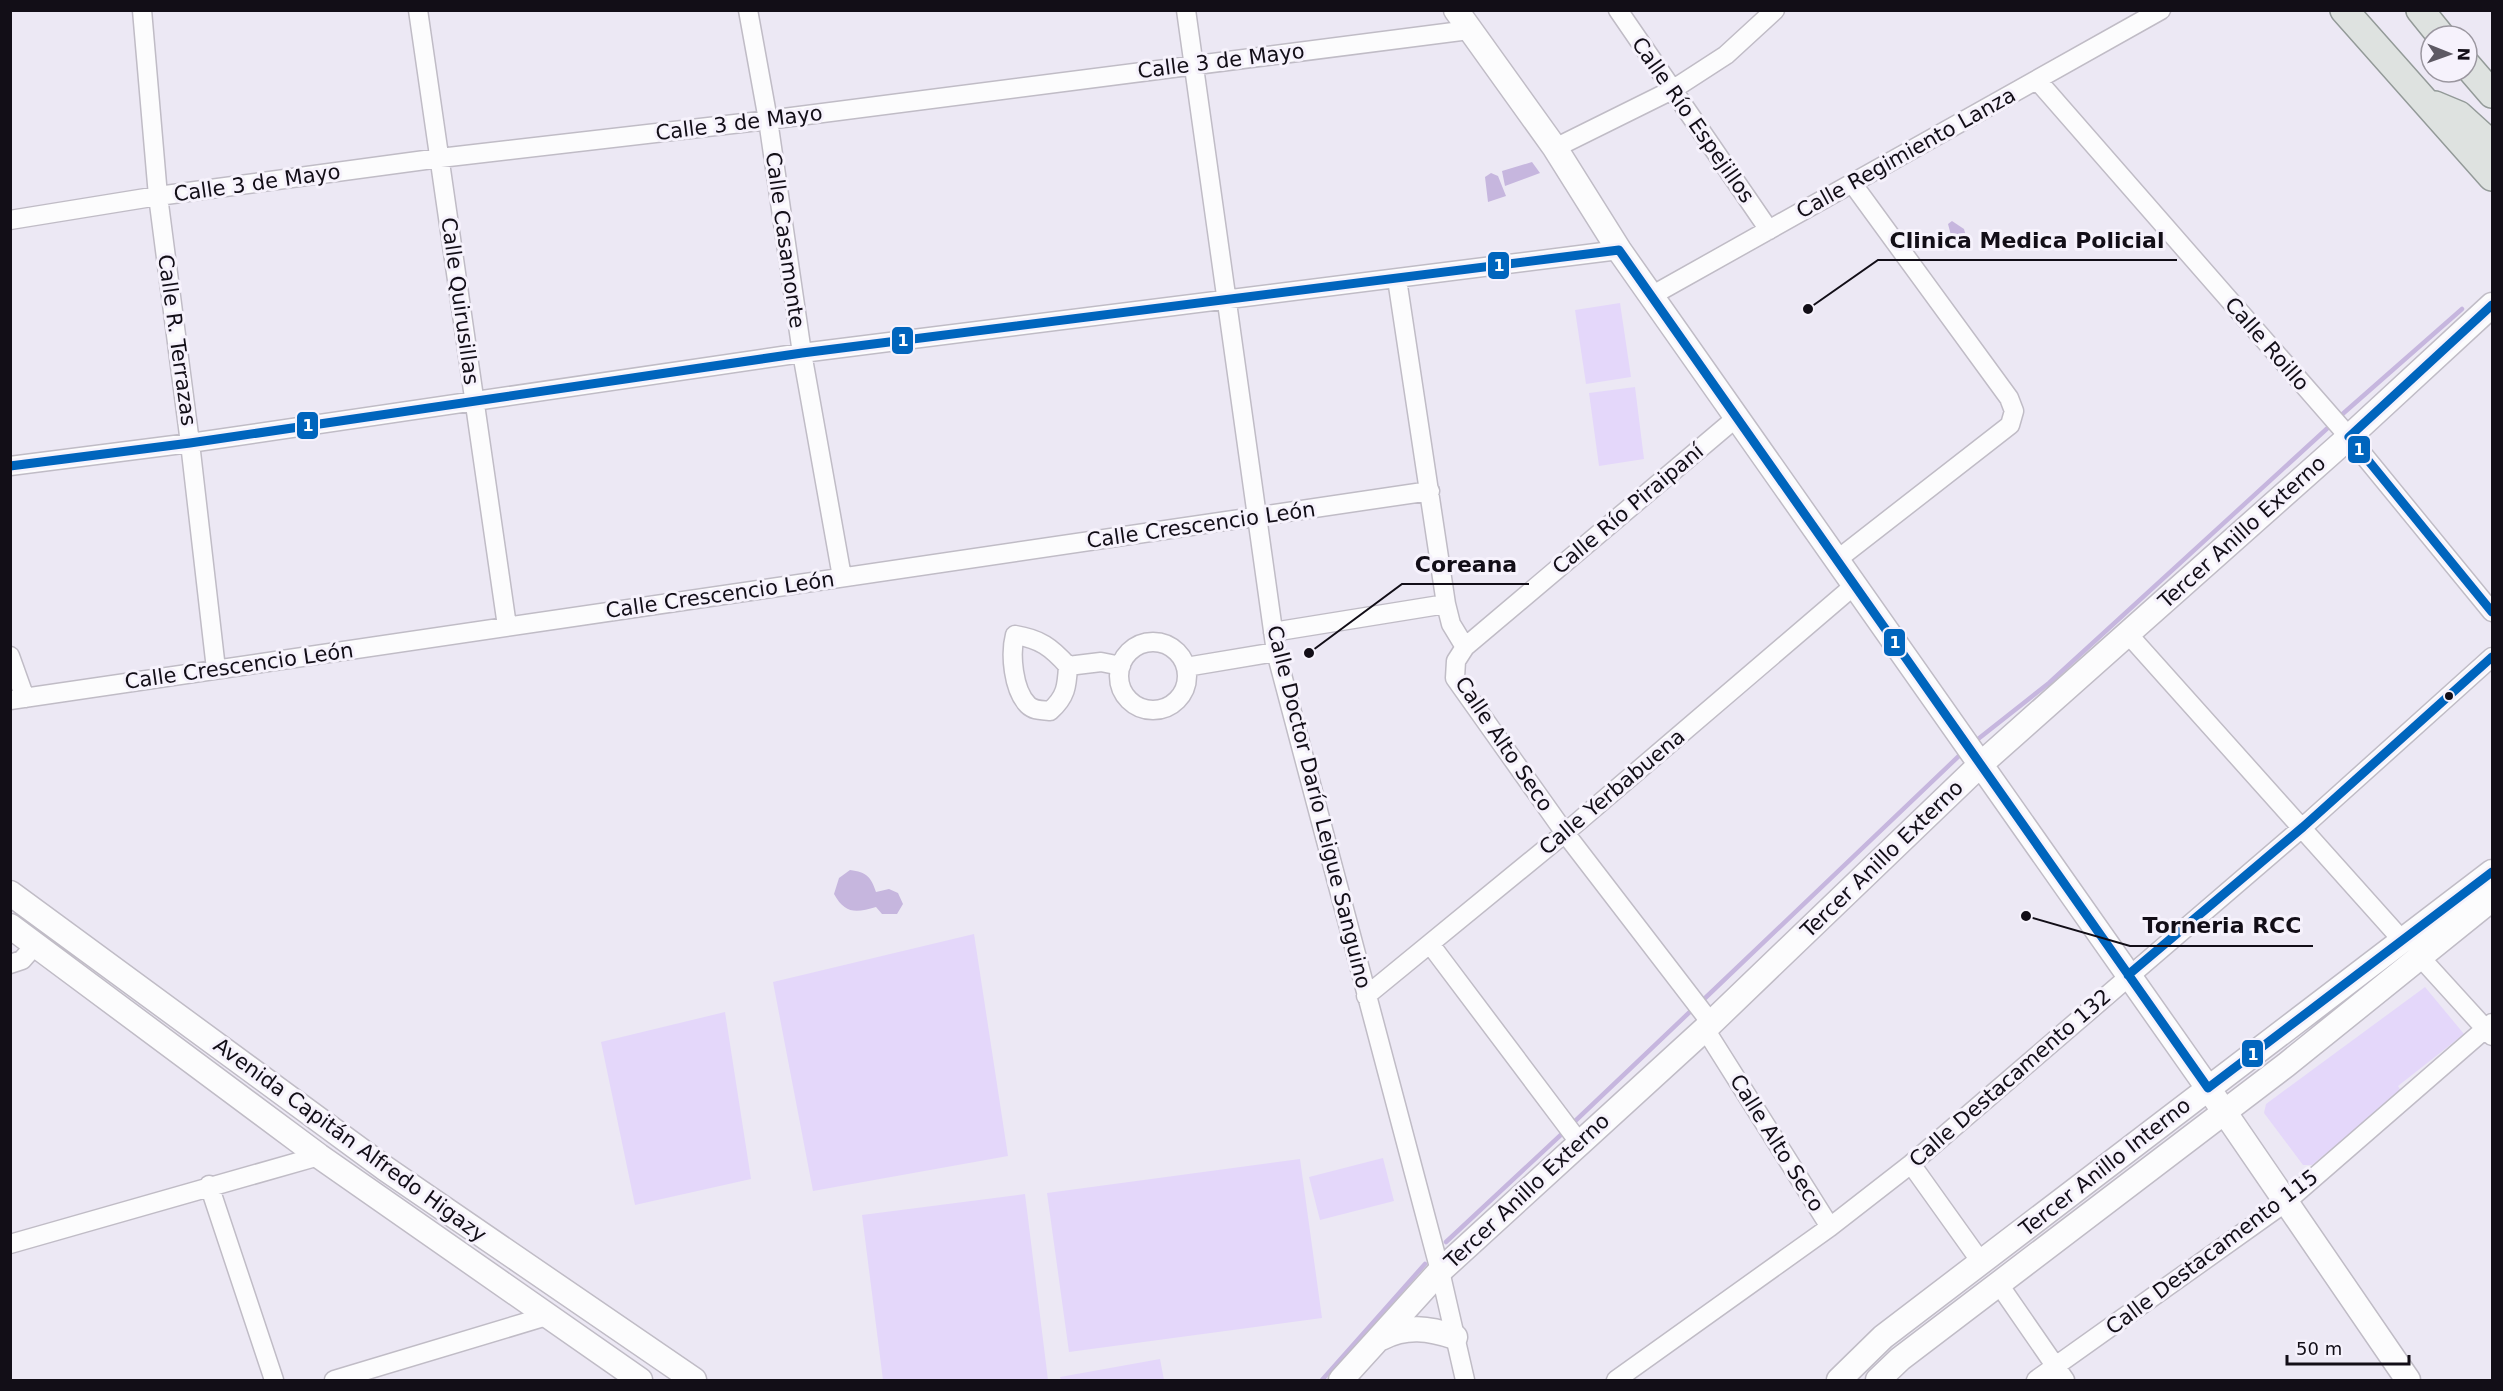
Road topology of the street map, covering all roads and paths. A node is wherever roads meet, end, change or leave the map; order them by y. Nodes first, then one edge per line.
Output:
1 (142, 10) edge
2 (418, 10) edge
3 (748, 10) edge
4 (1186, 10) edge
5 (1618, 10) edge
6 (1776, 10) edge
7 (2161, 10) edge
8 (2344, 10) edge
9 (2420, 10) edge
10 (1462, 20) edge
11 (2431, 24) edge
12 (1194, 64) junction
13 (2479, 70) edge
14 (2479, 78) edge
15 (2037, 80) junction
16 (2493, 81) edge
17 (1672, 90) junction
18 (2493, 94) edge
19 (768, 120) junction
20 (1555, 148) junction
21 (440, 158) junction
22 (2491, 169) edge
23 (1852, 183) junction
24 (158, 196) junction
25 (10, 220) edge
26 (1769, 230) junction
27 (1619, 250) junction
28 (1397, 279) junction
29 (1651, 296) junction
30 (1225, 301) junction
31 (2493, 305) edge
32 (802, 353) junction
33 (474, 402) junction
34 (1736, 418) junction
35 (2346, 434) junction
36 (190, 443) junction
37 (10, 466) edge
38 (1430, 491) junction
39 (1256, 517) junction
40 (1838, 559) junction
41 (842, 577) junction
42 (1856, 584) junction
43 (1446, 604) junction
44 (2493, 612) edge
45 (507, 626) junction
46 (1273, 632) junction
47 (2128, 634) junction
48 (1465, 647) junction
49 (1275, 652) junction
50 (10, 656) edge
51 (2493, 657) edge
52 (1068, 666) dead end
53 (1121, 666) junction
54 (1186, 667) junction
55 (216, 669) junction
56 (18, 699) edge
57 (1977, 759) junction
58 (2303, 827) junction
59 (1565, 833) junction
60 (2493, 872) edge
61 (10, 893) edge
62 (2487, 901) edge
63 (10, 926) edge
64 (2402, 940) junction
65 (1430, 944) junction
66 (35, 945) junction
67 (2421, 958) junction
68 (10, 964) edge
69 (2128, 975) junction
70 (1366, 996) junction
71 (2324, 1000) junction
72 (1706, 1021) junction
73 (2490, 1029) edge
74 (2286, 1065) junction
75 (2208, 1088) junction
76 (296, 1101) junction
77 (2223, 1111) junction
78 (276, 1125) junction
79 (1575, 1137) junction
80 (2144, 1138) junction
81 (319, 1156) junction
82 (1911, 1164) junction
83 (208, 1185) junction
84 (2107, 1199) junction
85 (2286, 1202) junction
86 (1830, 1227) junction
87 (10, 1244) edge
88 (1981, 1262) junction
89 (1438, 1267) junction
90 (1998, 1284) junction
91 (547, 1316) junction
92 (1455, 1336) junction
93 (1376, 1340) junction
94 (2060, 1374) edge
95 (274, 1380) edge
96 (334, 1380) edge
97 (640, 1380) edge
98 (694, 1380) edge
99 (1341, 1380) edge
100 (1465, 1380) edge
101 (1616, 1380) edge
102 (1839, 1380) edge
103 (1878, 1380) edge
104 (2036, 1380) edge
105 (2408, 1380) edge

1 - 24 street, Calle R. Terrazas
2 - 21 street, Calle Quirusillas
3 - 19 street, Calle Casamonte
4 - 12 street, Calle Doctor Darío Leigue Sanguino
5 - 17 street, Calle Río Espejillos
6 - 17 street
7 - 15 street, Calle Regimiento Lanza
8 - 22 main road
9 - 11 main road
10 - 12 street, Calle 3 de Mayo
10 - 20 street
12 - 19 street, Calle 3 de Mayo
12 - 30 street, Calle Doctor Darío Leigue Sanguino
13 - 16 street
14 - 18 main road
15 - 23 street, Calle Regimiento Lanza
15 - 35 street, Calle Roillo
17 - 20 street
17 - 26 street, Calle Río Espejillos
19 - 21 street, Calle 3 de Mayo
19 - 32 street, Calle Casamonte
20 - 27 street
21 - 24 street, Calle 3 de Mayo
21 - 33 street, Calle Quirusillas
23 - 26 street, Calle Regimiento Lanza
23 - 40 street
24 - 25 street, Calle 3 de Mayo
24 - 36 street, Calle R. Terrazas
26 - 29 street, Calle Regimiento Lanza
27 - 28 street
27 - 29 street
28 - 30 street
28 - 38 street, Calle Alto Seco
29 - 34 street
30 - 32 street
30 - 39 street, Calle Doctor Darío Leigue Sanguino
31 - 35 street, Tercer Anillo Externo
32 - 33 street
32 - 41 street, Calle Casamonte
33 - 36 street
33 - 45 street, Calle Quirusillas
34 - 40 street
34 - 48 street, Calle Río Piraipaní
35 - 44 street, Calle Roillo
35 - 47 street, Tercer Anillo Externo
36 - 37 street
36 - 55 street, Calle R. Terrazas
38 - 39 street, Calle Crescencio León
38 - 43 street, Calle Alto Seco
39 - 41 street, Calle Crescencio León
39 - 46 street, Calle Doctor Darío Leigue Sanguino
40 - 42 street
41 - 45 street, Calle Crescencio León
42 - 57 street
42 - 59 street, Calle Yerbabuena
43 - 46 street
43 - 48 street, Calle Alto Seco
45 - 55 street, Calle Crescencio León
46 - 49 street, Calle Doctor Darío Leigue Sanguino
47 - 57 street, Tercer Anillo Externo
47 - 58 street
48 - 59 street, Calle Alto Seco
49 - 54 street
49 - 70 street, Calle Doctor Darío Leigue Sanguino
50 - 56 street
51 - 58 street, Calle Destacamento 132
52 - 53 street
53 - 54 street
53 - 54 street
55 - 56 street, Calle Crescencio León
57 - 69 street
57 - 72 street, Tercer Anillo Externo
58 - 64 street
58 - 69 street, Calle Destacamento 132
59 - 65 street, Calle Yerbabuena
59 - 72 street, Calle Alto Seco
60 - 64 street, Tercer Anillo Interno
61 - 76 street, Avenida Capitán Alfredo Higazy
62 - 67 street, Tercer Anillo Interno
63 - 66 street, Avenida Capitán Alfredo Higazy
64 - 71 street, Tercer Anillo Interno
65 - 70 street, Calle Yerbabuena
65 - 79 street
66 - 68 street
66 - 78 street, Avenida Capitán Alfredo Higazy
67 - 73 street
67 - 74 street, Tercer Anillo Interno
69 - 75 street
69 - 82 street, Calle Destacamento 132
70 - 89 street, Calle Doctor Darío Leigue Sanguino
71 - 74 street
71 - 75 street, Tercer Anillo Interno
72 - 79 street, Tercer Anillo Externo
72 - 86 street, Calle Alto Seco
73 - 85 street, Calle Destacamento 115
74 - 77 street, Tercer Anillo Interno
75 - 77 street
75 - 80 street, Tercer Anillo Interno
76 - 78 street
76 - 98 street, Avenida Capitán Alfredo Higazy
77 - 84 street, Tercer Anillo Interno
77 - 85 street
78 - 81 street, Avenida Capitán Alfredo Higazy
79 - 89 street, Tercer Anillo Externo
80 - 84 street
80 - 88 street, Tercer Anillo Interno
81 - 83 street
81 - 91 street, Avenida Capitán Alfredo Higazy
82 - 86 street, Calle Destacamento 132
82 - 88 street
83 - 87 street
83 - 95 street
84 - 90 street, Tercer Anillo Interno
85 - 94 street, Calle Destacamento 115
85 - 105 street
86 - 101 street, Calle Destacamento 132
88 - 102 street, Tercer Anillo Interno
89 - 92 street, Calle Doctor Darío Leigue Sanguino
89 - 93 street, Tercer Anillo Externo
90 - 94 street
90 - 103 street, Tercer Anillo Interno
91 - 96 street
91 - 97 street, Avenida Capitán Alfredo Higazy
92 - 93 street
92 - 100 street, Calle Doctor Darío Leigue Sanguino
93 - 99 street, Tercer Anillo Externo
94 - 104 street, Calle Destacamento 115

